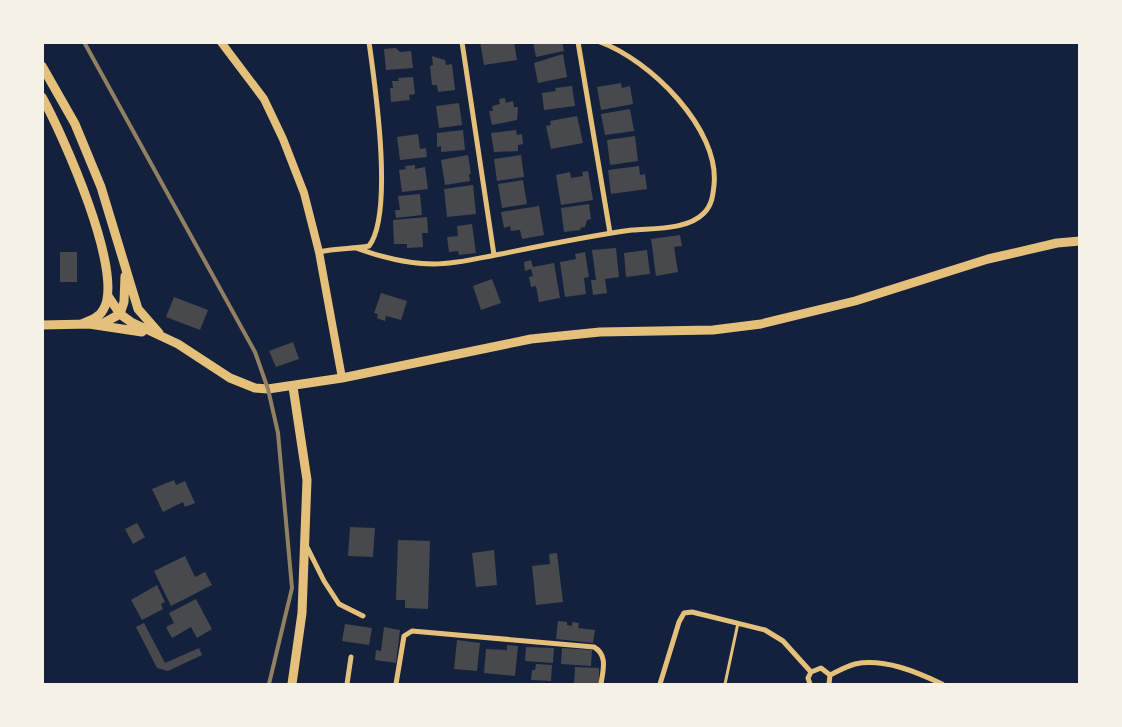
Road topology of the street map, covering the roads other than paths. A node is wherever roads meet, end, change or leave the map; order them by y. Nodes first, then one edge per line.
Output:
1 (221, 42) edge
2 (369, 42) edge
3 (578, 42) edge
4 (600, 42) edge
5 (459, 43) edge
6 (42, 66) edge
7 (42, 97) edge
8 (610, 233) junction
9 (1080, 241) edge
10 (356, 248) junction
11 (319, 252) junction
12 (494, 255) junction
13 (124, 263) junction
14 (108, 296) junction
15 (120, 314) junction
16 (81, 324) junction
17 (42, 325) edge
18 (100, 325) junction
19 (164, 338) junction
20 (342, 378) junction
21 (292, 386) junction
22 (305, 544) junction
23 (363, 616) dead end
24 (738, 623) junction
25 (351, 658) dead end
26 (811, 672) junction
27 (830, 675) junction
28 (292, 684) edge
29 (347, 684) edge
30 (396, 684) edge
31 (601, 684) edge
32 (660, 684) edge
33 (725, 684) edge
34 (810, 684) edge
35 (829, 684) edge
36 (942, 684) edge

1 - 11 street
2 - 10 street
3 - 8 street
4 - 8 street
5 - 12 street
6 - 13 main road
7 - 14 main road
8 - 12 street
9 - 20 main road
10 - 11 street
10 - 12 street
11 - 20 street
13 - 15 main road
13 - 19 main road
14 - 15 main road
14 - 16 main road
15 - 18 main road
15 - 19 main road
16 - 17 main road
16 - 18 main road
18 - 19 main road
19 - 21 main road
20 - 21 main road
21 - 22 main road
22 - 23 street
22 - 28 main road
24 - 26 street
24 - 32 street
24 - 33 lane
25 - 29 street
26 - 27 street
26 - 34 street
27 - 35 street
27 - 36 street
30 - 31 street

